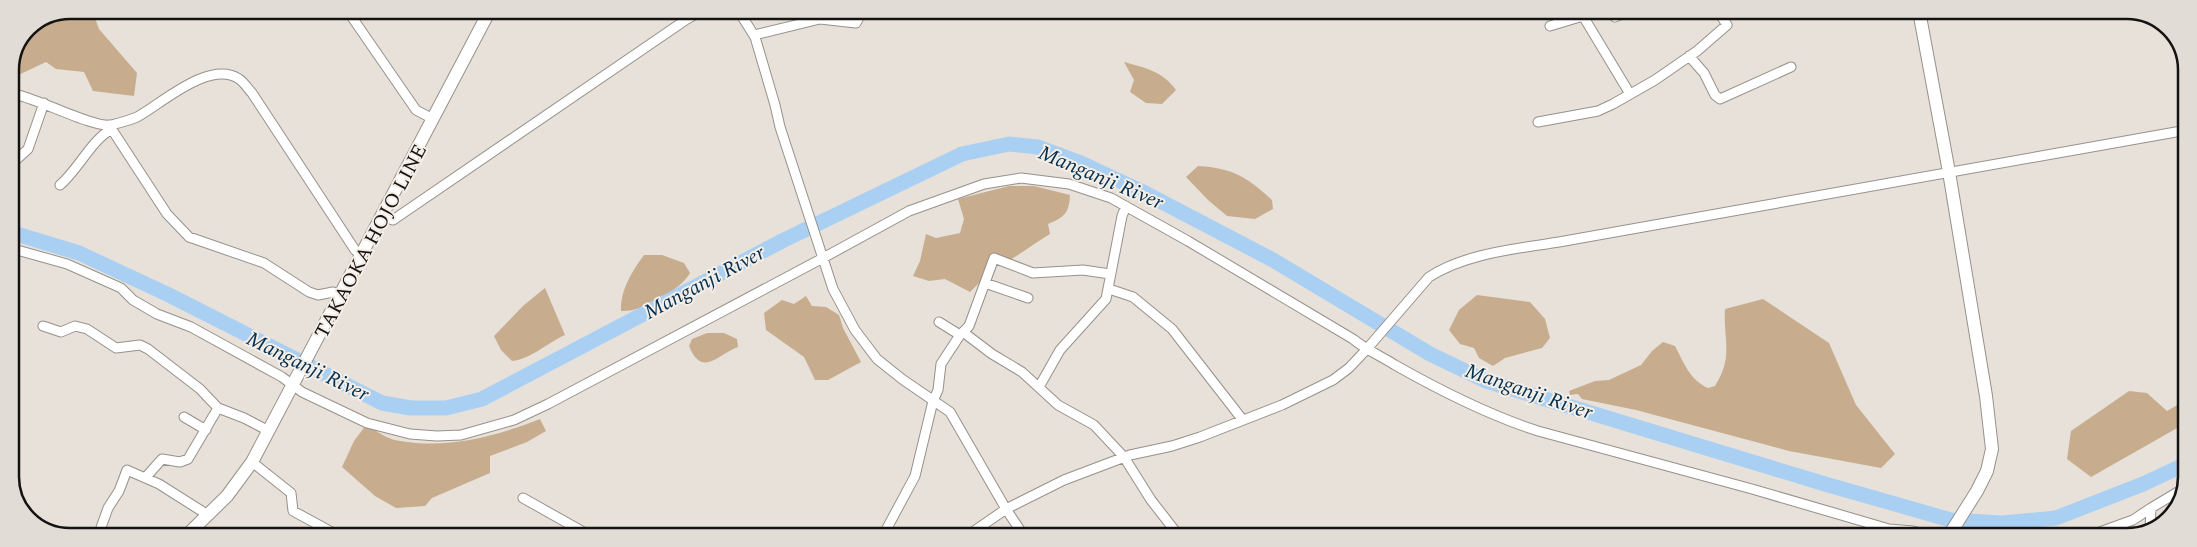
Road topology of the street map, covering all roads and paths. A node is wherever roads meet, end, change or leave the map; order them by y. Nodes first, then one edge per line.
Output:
1 (353, 19) edge
2 (485, 19) edge
3 (689, 19) edge
4 (744, 19) edge
5 (820, 19) edge
6 (820, 19) edge
7 (858, 19) edge
8 (1568, 19) edge
9 (1587, 19) edge
10 (1723, 19) edge
11 (1920, 19) edge
12 (1550, 26) dead end
13 (754, 35) junction
14 (1689, 56) junction
15 (1791, 67) dead end
16 (1630, 94) junction
17 (19, 96) edge
18 (44, 103) junction
19 (433, 119) junction
20 (1538, 122) dead end
21 (111, 127) junction
22 (2178, 132) edge
23 (19, 157) edge
24 (1949, 172) junction
25 (60, 185) dead end
26 (1126, 206) junction
27 (382, 216) junction
28 (19, 251) edge
29 (362, 255) junction
30 (823, 257) junction
31 (1110, 274) junction
32 (985, 283) junction
33 (1109, 289) junction
34 (341, 295) junction
35 (1028, 298) dead end
36 (939, 322) dead end
37 (43, 326) dead end
38 (961, 334) junction
39 (1367, 348) junction
40 (294, 384) junction
41 (1039, 387) junction
42 (933, 401) junction
43 (218, 408) junction
44 (184, 417) dead end
45 (1242, 419) junction
46 (206, 430) junction
47 (269, 431) junction
48 (1124, 457) junction
49 (252, 462) junction
50 (146, 477) junction
51 (2176, 493) edge
52 (523, 498) dead end
53 (2151, 508) junction
54 (1006, 509) junction
55 (208, 515) junction
56 (2150, 522) edge
57 (101, 528) edge
58 (194, 528) edge
59 (324, 528) edge
60 (576, 528) edge
61 (887, 528) edge
62 (979, 528) edge
63 (1019, 528) edge
64 (1173, 528) edge
65 (1889, 528) edge
66 (1954, 528) edge
67 (2111, 528) edge

1 - 19 street
2 - 19 main road, TAKAOKA HOJO LINE
3 - 27 street
4 - 13 street
5 - 13 street
6 - 7 street
8 - 12 street
9 - 16 street
10 - 14 street
11 - 24 main road
13 - 30 street
14 - 15 street
14 - 16 street
16 - 20 street
17 - 18 street
18 - 21 street
18 - 23 street
19 - 27 main road, TAKAOKA HOJO LINE
21 - 25 street
21 - 29 street
21 - 34 street
22 - 24 street
24 - 39 street
24 - 66 main road
26 - 30 street
26 - 31 street
26 - 39 street
27 - 29 main road, TAKAOKA HOJO LINE
28 - 40 street
29 - 34 main road, TAKAOKA HOJO LINE
30 - 40 street
30 - 42 street
31 - 32 street
31 - 33 street
32 - 35 street
32 - 38 street
33 - 41 street
33 - 45 street
34 - 40 main road, TAKAOKA HOJO LINE
36 - 38 street
37 - 43 street
38 - 41 street
38 - 42 street
39 - 45 street
39 - 65 street
40 - 47 main road, TAKAOKA HOJO LINE
41 - 48 street
42 - 54 street
42 - 61 street
43 - 46 street
43 - 47 street
44 - 46 street
45 - 48 street
46 - 50 street
47 - 49 main road, TAKAOKA HOJO LINE
48 - 54 street
48 - 64 street
49 - 55 main road, TAKAOKA HOJO LINE
49 - 59 street
50 - 55 street
50 - 57 street
51 - 53 street
52 - 60 street
53 - 56 street
53 - 67 street
54 - 62 street
54 - 63 street
55 - 58 main road, TAKAOKA HOJO LINE

